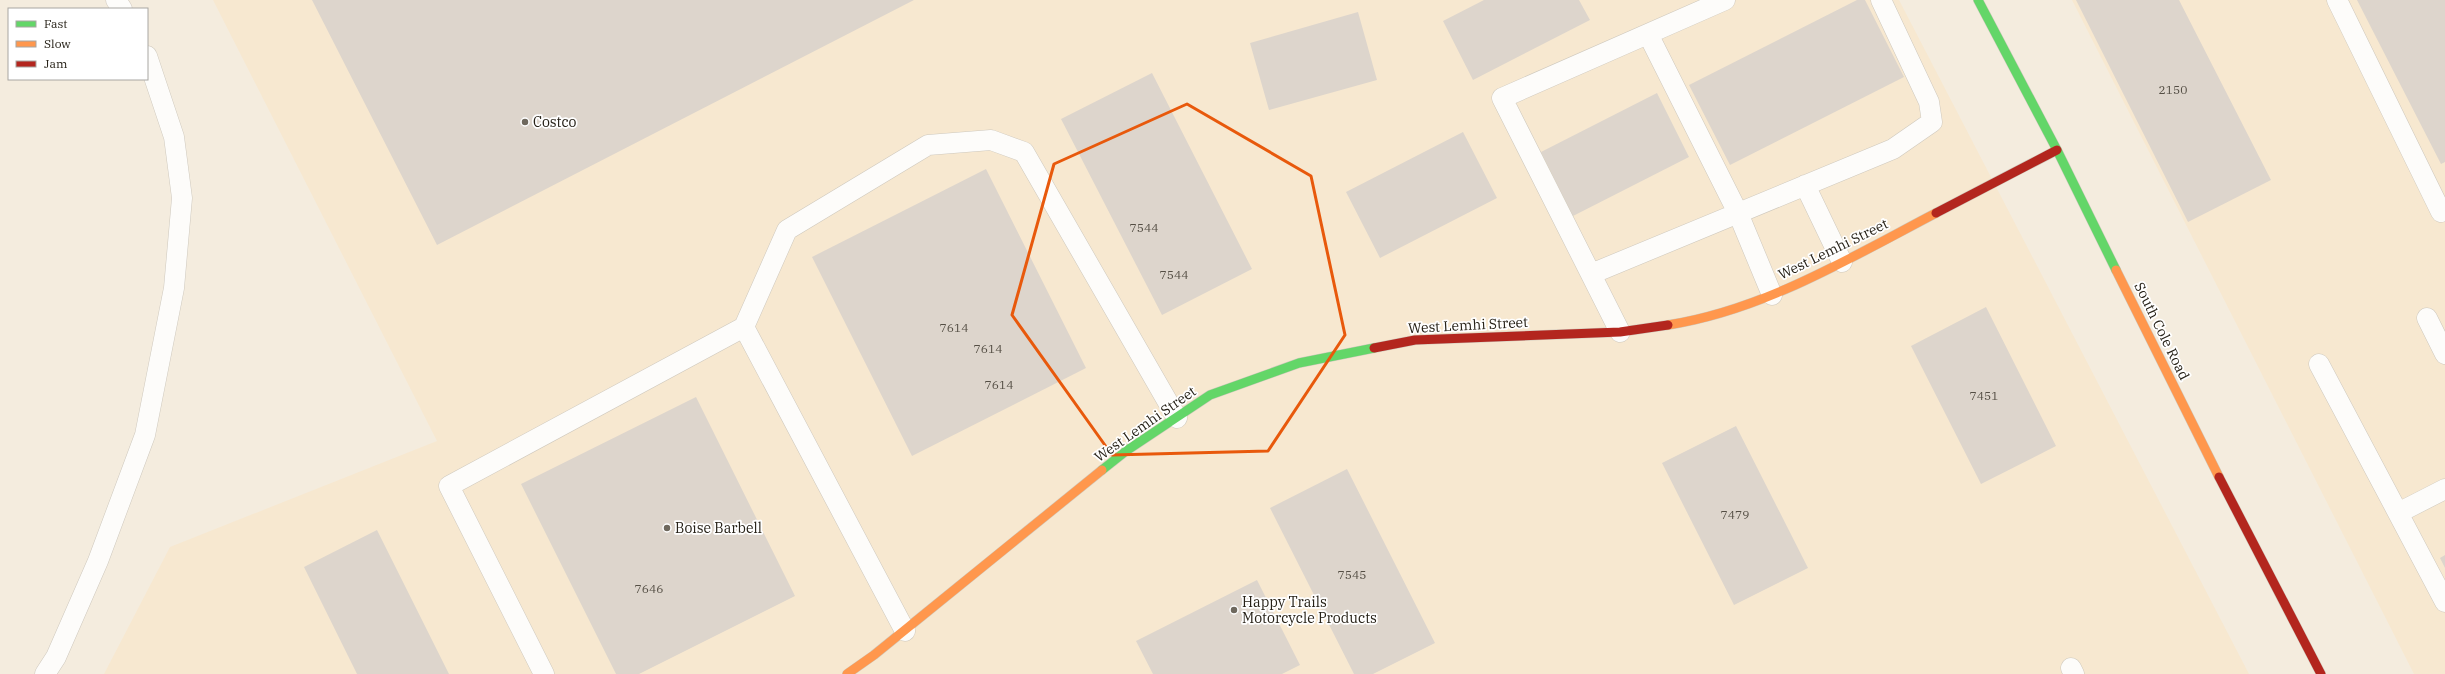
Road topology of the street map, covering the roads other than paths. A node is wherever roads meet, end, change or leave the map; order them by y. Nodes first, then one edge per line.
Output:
1 (1725, 0) edge
2 (1881, 0) edge
3 (1978, 0) edge
4 (2337, 0) edge
5 (1648, 34) junction
6 (148, 59) edge
7 (2057, 150) junction
8 (1804, 186) junction
9 (2445, 210) edge
10 (1738, 213) junction
11 (1842, 262) junction
12 (1591, 274) junction
13 (1772, 295) junction
14 (2427, 318) dead end
15 (744, 327) junction
16 (1620, 332) junction
17 (2445, 354) edge
18 (2318, 364) dead end
19 (1177, 418) junction
20 (2445, 489) edge
21 (2398, 513) junction
22 (2445, 602) edge
23 (905, 631) junction
24 (45, 674) edge
25 (544, 674) edge
26 (847, 674) edge
27 (2321, 674) edge

1 - 5 lane
2 - 8 lane
3 - 7 street, South Cole Road
4 - 9 lane
5 - 10 lane
5 - 12 lane
6 - 24 lane
7 - 11 street, West Lemhi Street
7 - 27 street, South Cole Road
8 - 10 lane
8 - 11 lane
10 - 12 lane
10 - 13 lane
11 - 13 street, West Lemhi Street
12 - 16 lane
13 - 16 street, West Lemhi Street
14 - 17 lane
15 - 19 lane
15 - 23 lane
15 - 25 lane
16 - 19 street, West Lemhi Street
18 - 21 lane
19 - 23 street, West Lemhi Street
20 - 21 lane
21 - 22 lane
23 - 26 street, West Lemhi Street

